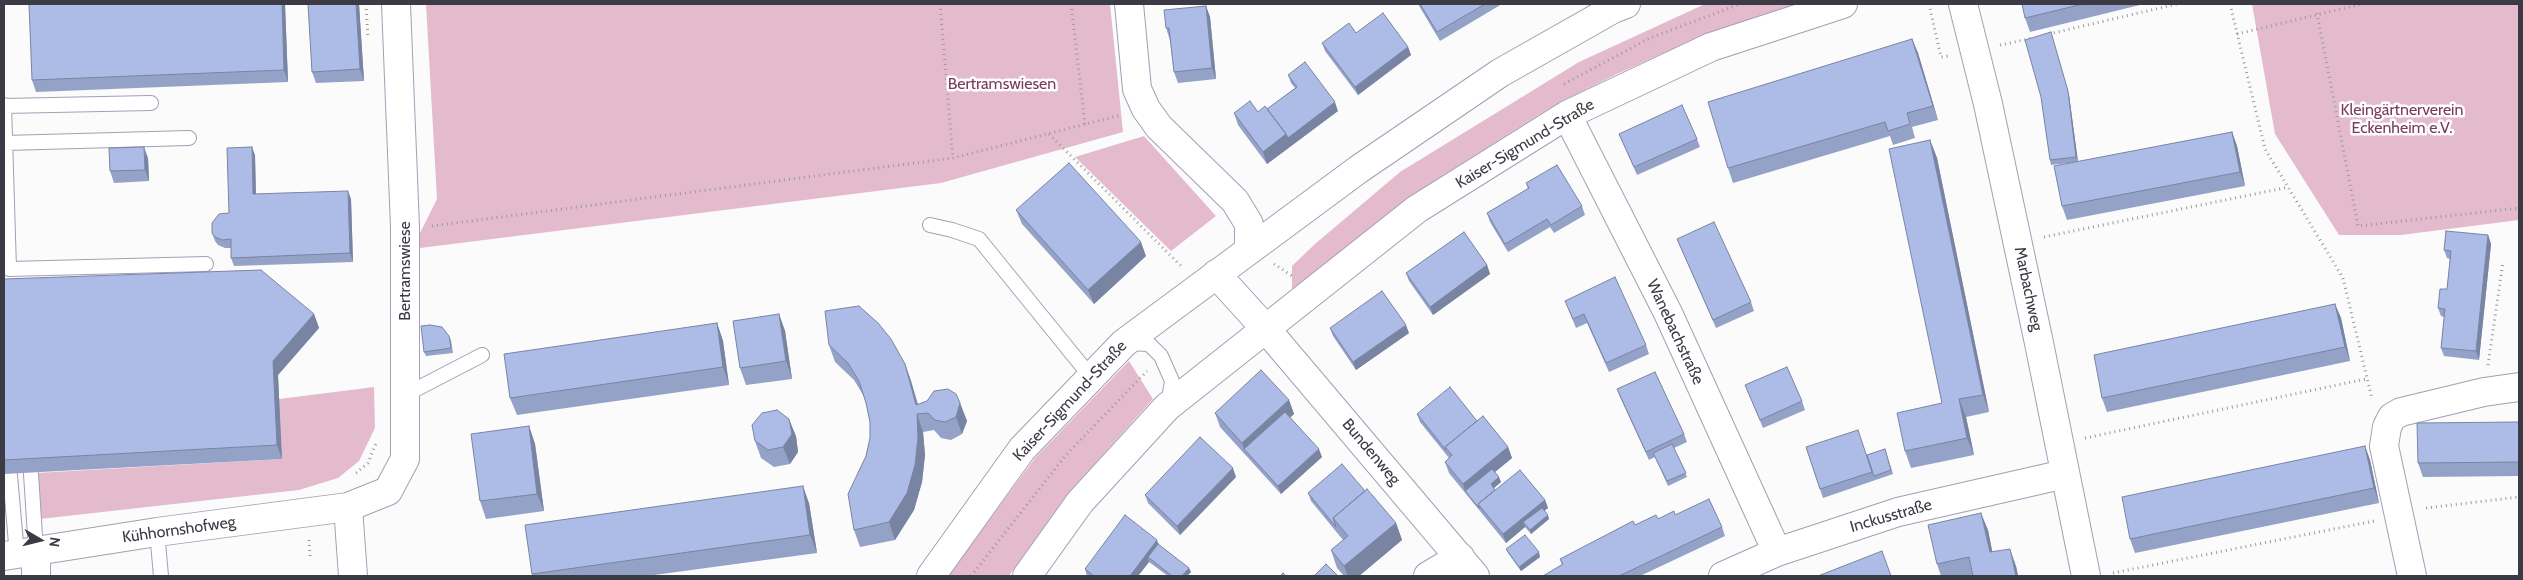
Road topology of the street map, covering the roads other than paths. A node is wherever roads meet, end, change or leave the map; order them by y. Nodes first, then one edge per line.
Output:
1 (396, 4) edge
2 (1129, 4) edge
3 (1626, 4) edge
4 (1843, 4) edge
5 (1963, 4) edge
6 (151, 103) dead end
7 (4, 106) edge
8 (1567, 115) junction
9 (189, 138) dead end
10 (5, 143) edge
11 (930, 226) dead end
12 (1249, 248) junction
13 (206, 264) dead end
14 (1208, 280) junction
15 (1266, 328) junction
16 (1124, 343) junction
17 (482, 356) dead end
18 (1091, 377) junction
19 (2519, 387) edge
20 (405, 395) junction
21 (1167, 407) junction
22 (30, 474) edge
23 (2065, 474) junction
24 (10, 475) edge
25 (348, 507) junction
26 (157, 532) junction
27 (1777, 552) junction
28 (23, 560) edge
29 (1468, 567) edge
30 (2098, 575) edge
31 (162, 576) edge
32 (353, 576) edge
33 (931, 576) edge
34 (1027, 576) edge
35 (1428, 576) edge
36 (1723, 576) edge
37 (2412, 576) edge

1 - 20 street, Bertramswiese
2 - 12 street
3 - 12 street, Kaiser-Sigmund-Straße
4 - 8 street, Kaiser-Sigmund-Straße
5 - 23 street, Marbachweg
6 - 7 lane
7 - 10 lane
8 - 15 street, Kaiser-Sigmund-Straße
8 - 27 street, Wanebachstraße
9 - 10 lane
10 - 13 lane
11 - 18 lane
12 - 14 street, Kaiser-Sigmund-Straße
14 - 15 street
14 - 16 street, Kaiser-Sigmund-Straße
15 - 21 street, Kaiser-Sigmund-Straße
15 - 29 street, Bundenweg
16 - 18 street, Kaiser-Sigmund-Straße
16 - 21 lane
17 - 20 lane
18 - 33 street, Kaiser-Sigmund-Straße
19 - 37 street
20 - 25 street, Bertramswiese
21 - 34 street, Kaiser-Sigmund-Straße
22 - 28 lane
23 - 27 street, Inckusstraße
23 - 30 street, Marbachweg
24 - 28 lane
25 - 26 street, Kühhornshofweg
25 - 32 street
26 - 28 street, Kühhornshofweg
26 - 31 lane
27 - 36 street, Inckusstraße
29 - 35 street

